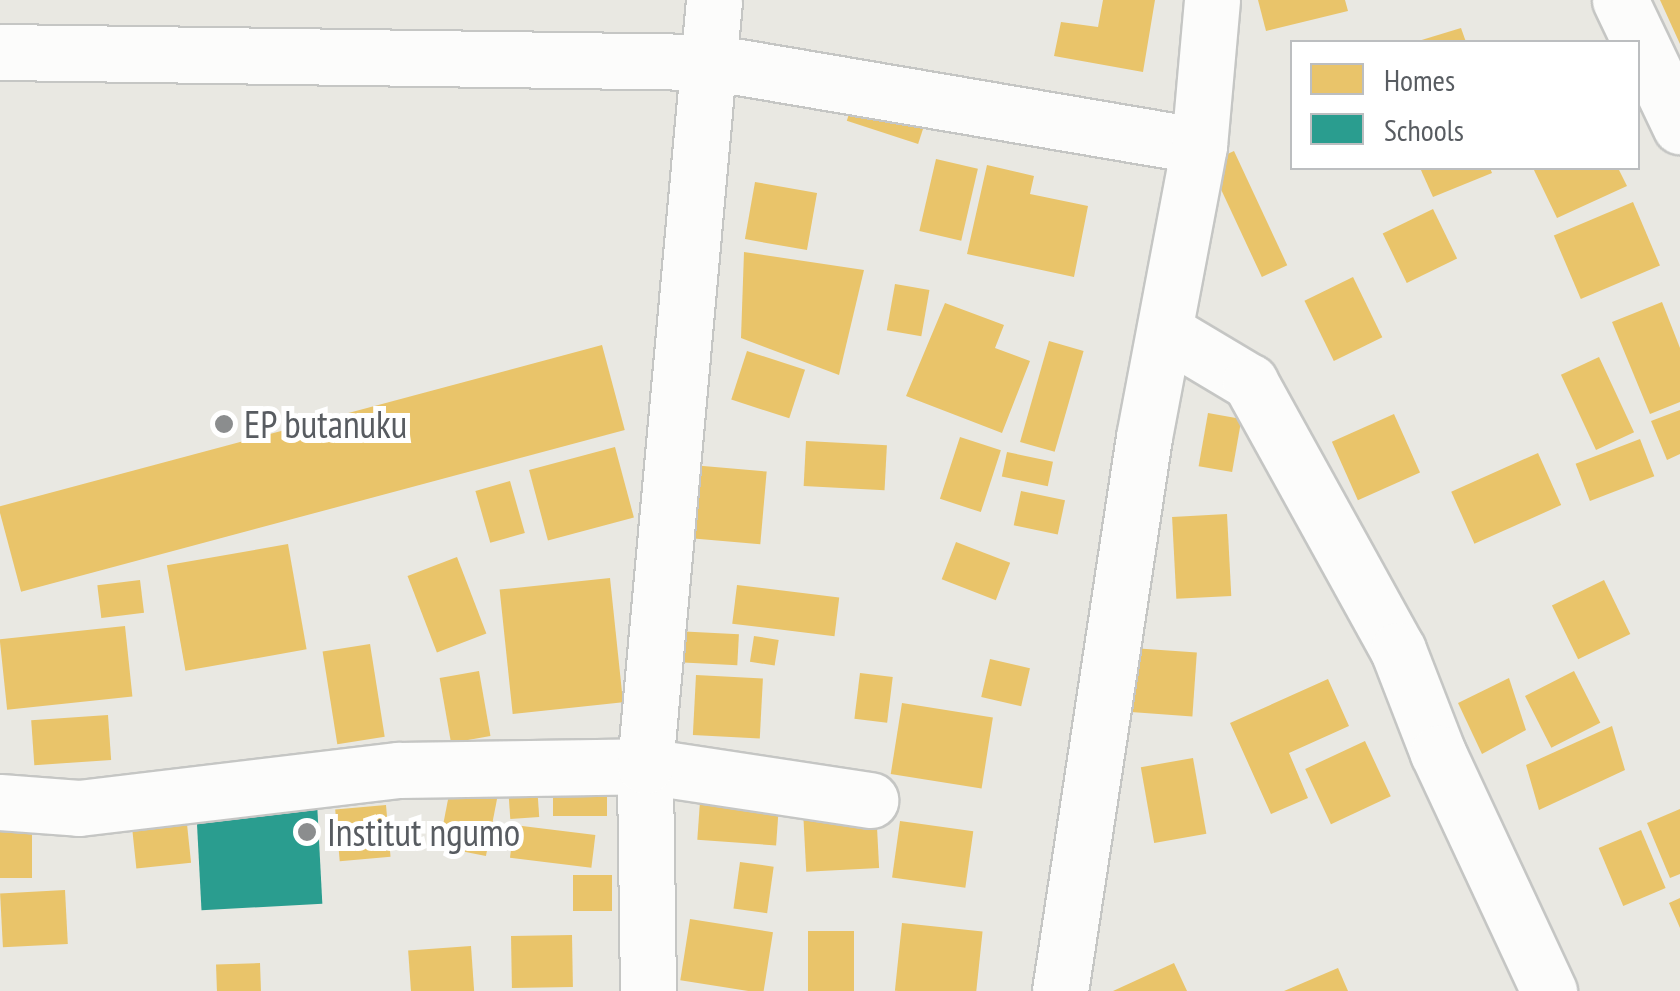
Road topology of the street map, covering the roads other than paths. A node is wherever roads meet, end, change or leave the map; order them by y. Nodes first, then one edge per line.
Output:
1 (714, 0) edge
2 (1212, 0) edge
3 (1620, 0) edge
4 (1639, 40) edge
5 (1640, 42) edge
6 (0, 52) edge
7 (710, 62) junction
8 (1680, 126) edge
9 (1198, 146) junction
10 (1166, 332) junction
11 (646, 766) junction
12 (870, 800) dead end
13 (0, 802) edge
14 (648, 991) edge
15 (1060, 991) edge
16 (1548, 991) edge

1 - 7 street
2 - 9 street
3 - 4 street
5 - 8 street
6 - 7 street
7 - 9 street
7 - 11 street
9 - 10 street
10 - 15 street
10 - 16 street
11 - 12 street
11 - 13 street
11 - 14 street

